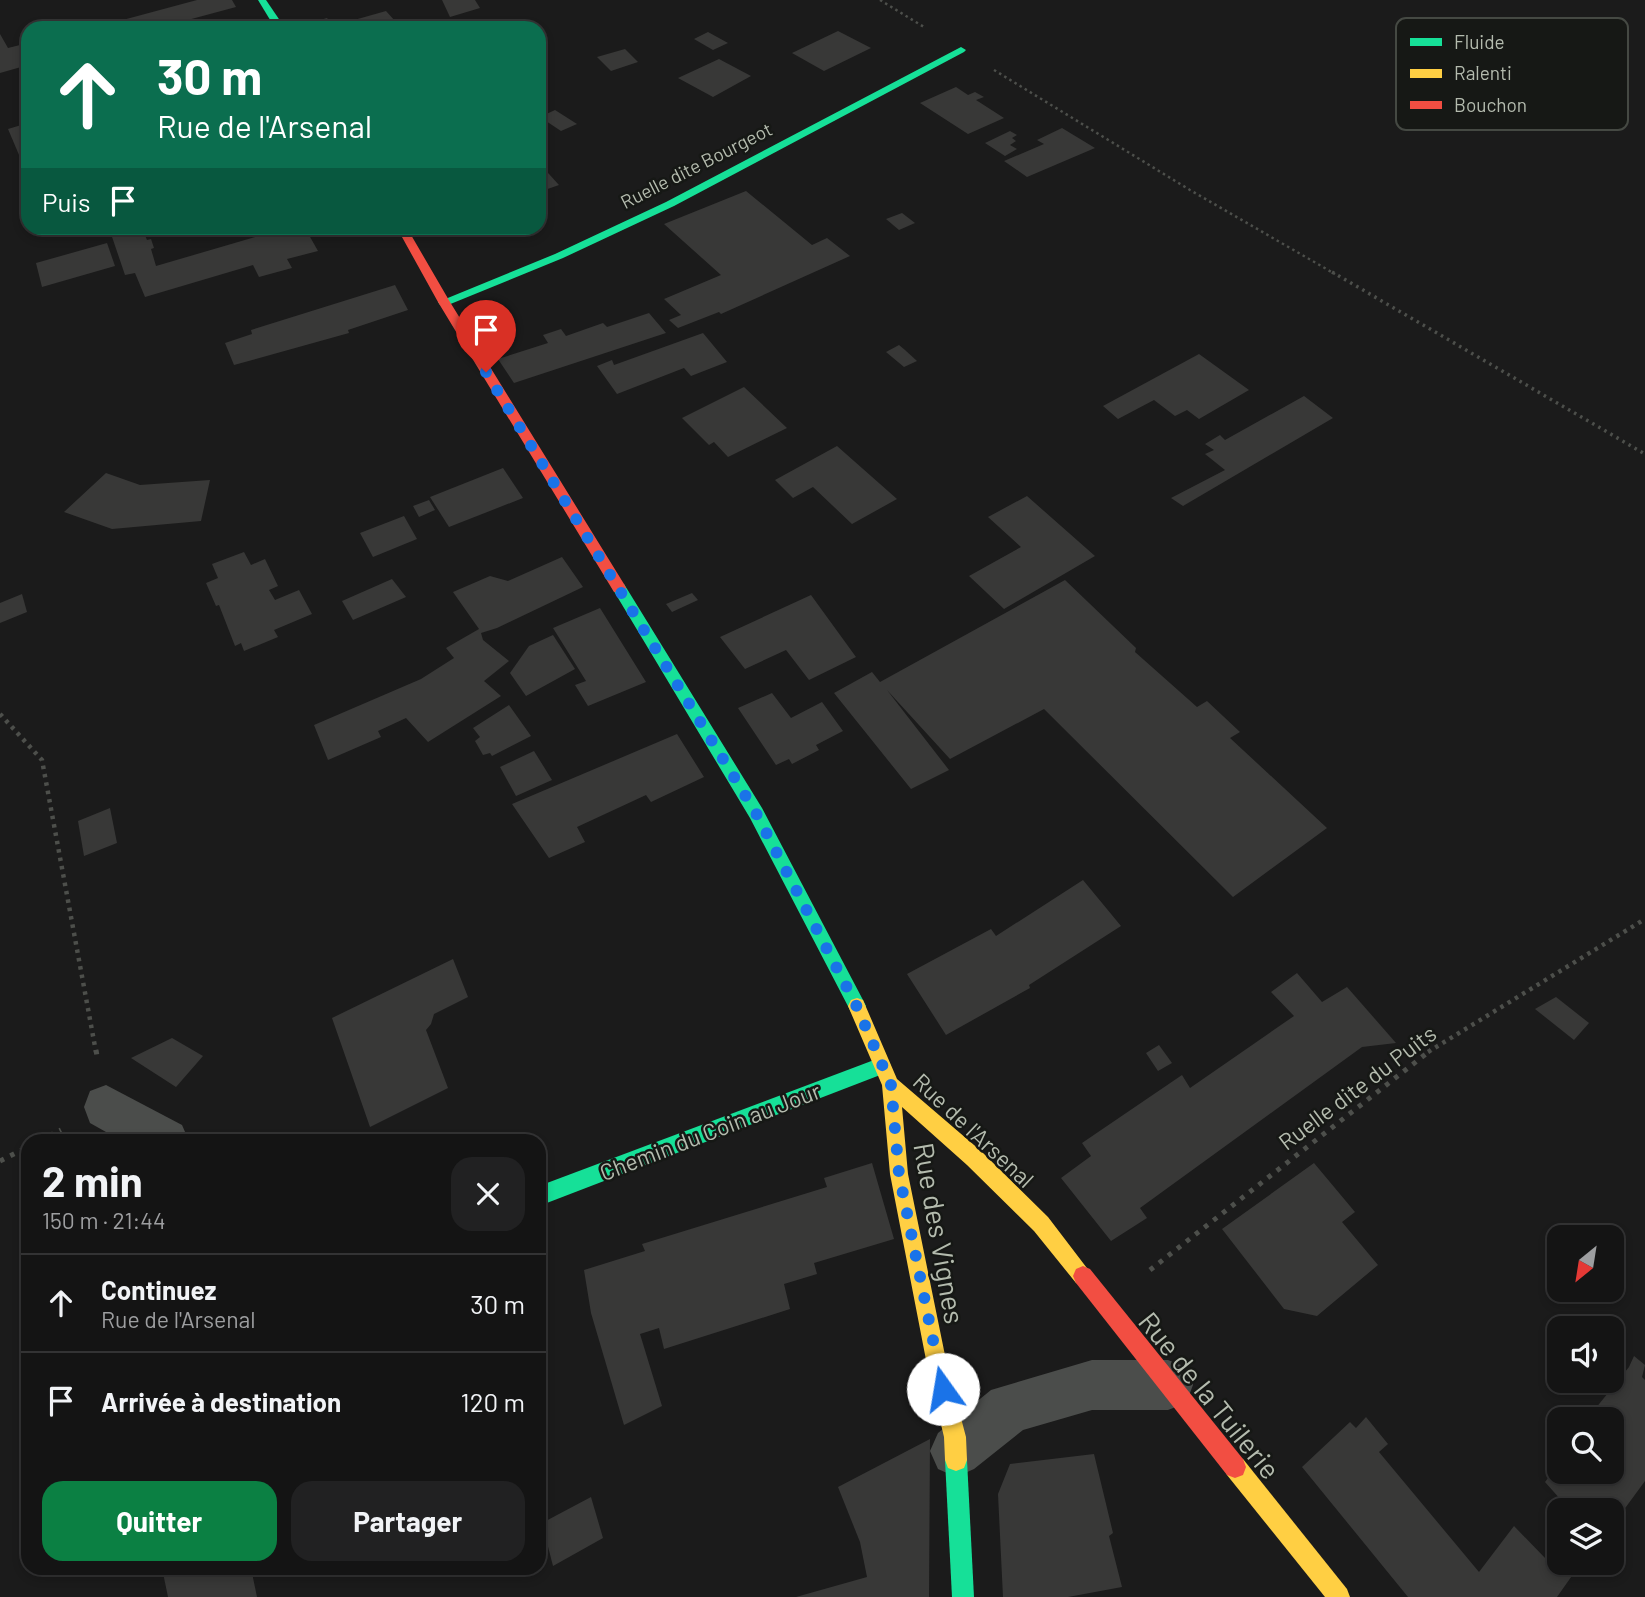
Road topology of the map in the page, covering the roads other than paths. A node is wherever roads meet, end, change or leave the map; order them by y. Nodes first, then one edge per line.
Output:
1 (262, 0) edge
2 (276, 21) edge
3 (961, 50) road end
4 (406, 235) edge
5 (444, 302) junction
6 (882, 1066) junction
7 (891, 1085) junction
8 (106, 1107) road end
9 (154, 1134) edge
10 (546, 1193) edge
11 (1041, 1224) joint
12 (1168, 1385) junction
13 (956, 1451) junction
14 (963, 1597) edge
15 (1339, 1597) edge

1 - 2 street
3 - 5 street, Ruelle dite Bourgeot
4 - 5 street, Rue de l'Arsenal
5 - 6 street, Rue de l'Arsenal
6 - 7 street, Rue de l'Arsenal
6 - 10 street, Chemin du Coin au Jour
7 - 11 street, Rue de l'Arsenal
7 - 13 street, Rue des Vignes
8 - 9 street
11 - 12 street, Rue de la Tuilerie
12 - 13 street
12 - 15 street, Rue de la Tuilerie
13 - 14 street, Rue des Vignes

